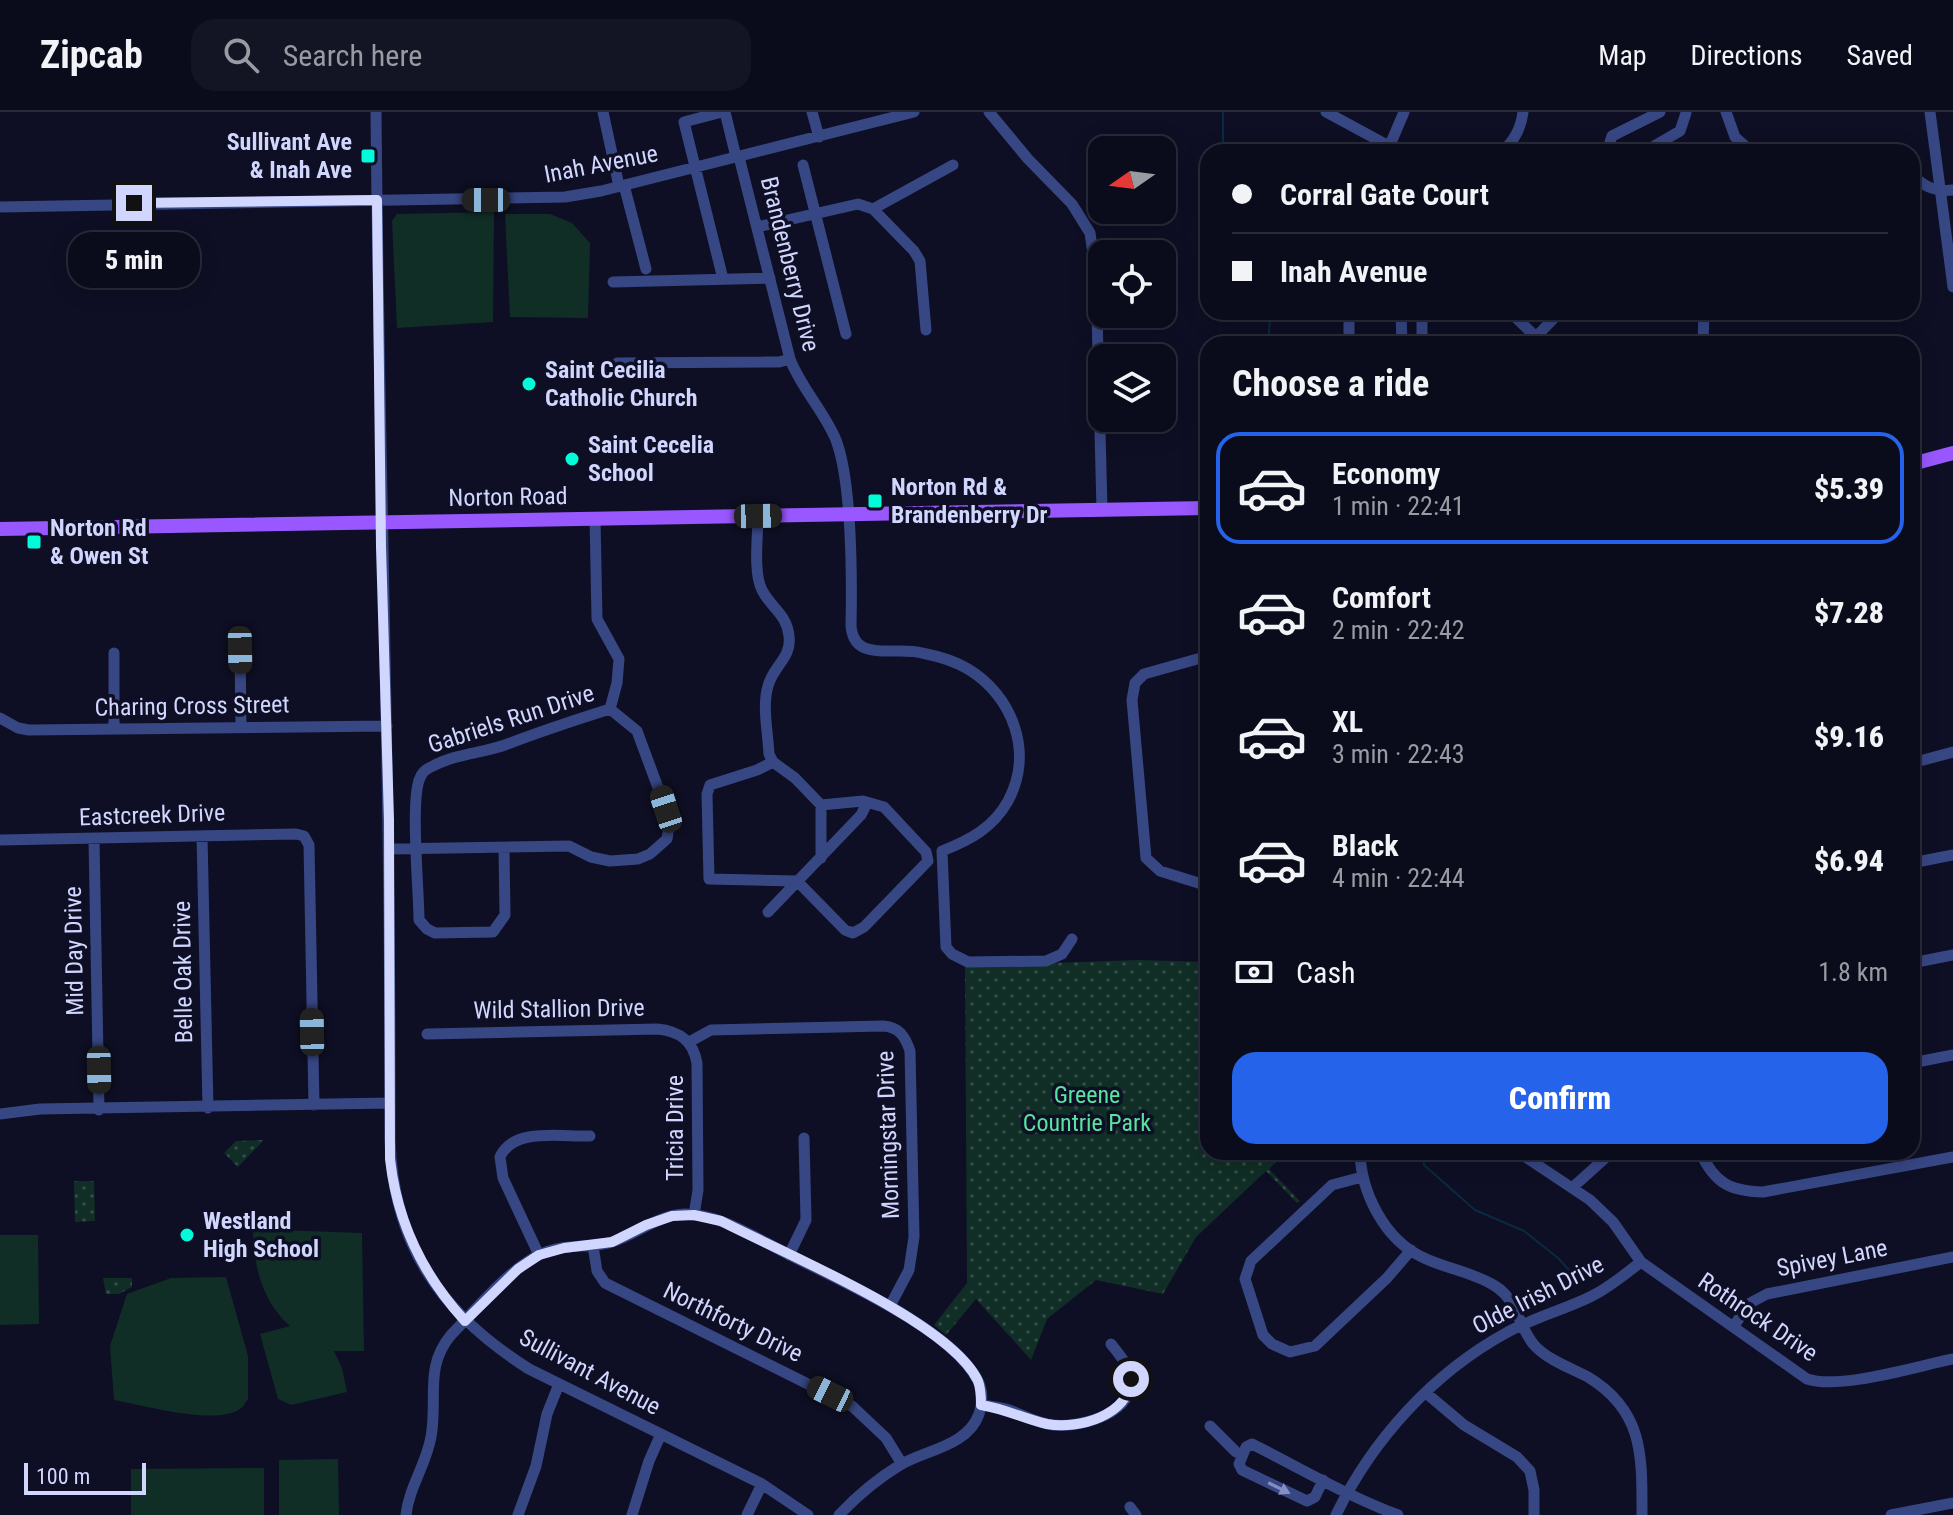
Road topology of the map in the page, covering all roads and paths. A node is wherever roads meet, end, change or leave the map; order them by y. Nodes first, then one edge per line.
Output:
1 (376, 112) edge
2 (603, 112) edge
3 (723, 112) edge
4 (812, 112) edge
5 (914, 112) edge
6 (989, 112) edge
7 (1326, 112) edge
8 (1404, 112) edge
9 (1523, 112) edge
10 (1660, 112) edge
11 (1684, 112) edge
12 (1694, 112) edge
13 (1726, 112) edge
14 (1930, 112) edge
15 (819, 137) junction
16 (1382, 144) edge
17 (1395, 144) edge
18 (1508, 144) edge
19 (1611, 144) edge
20 (1658, 144) edge
21 (1743, 144) edge
22 (738, 157) junction
23 (803, 165) dead end
24 (953, 165) dead end
25 (695, 168) junction
26 (1920, 182) edge
27 (622, 186) junction
28 (1947, 190) edge
29 (377, 200) junction
30 (0, 207) edge
31 (873, 209) junction
32 (816, 213) junction
33 (757, 227) junction
34 (646, 269) dead end
35 (770, 278) junction
36 (723, 279) junction
37 (613, 282) dead end
38 (1953, 287) edge
39 (1516, 320) edge
40 (1552, 320) edge
41 (926, 330) dead end
42 (846, 334) dead end
43 (1529, 336) edge
44 (1536, 336) edge
45 (790, 359) junction
46 (617, 363) dead end
47 (1953, 453) edge
48 (1920, 462) edge
49 (1200, 508) edge
50 (1102, 510) junction
51 (848, 515) junction
52 (758, 516) junction
53 (595, 518) junction
54 (381, 521) junction
55 (0, 529) edge
56 (240, 650) dead end
57 (114, 653) dead end
58 (1200, 658) edge
59 (610, 709) junction
60 (0, 718) edge
61 (387, 726) junction
62 (241, 727) junction
63 (114, 729) junction
64 (1953, 752) edge
65 (1920, 761) edge
66 (773, 762) junction
67 (867, 803) junction
68 (821, 805) junction
69 (202, 836) junction
70 (0, 840) edge
71 (94, 840) junction
72 (389, 849) junction
73 (417, 849) junction
74 (504, 849) junction
75 (1953, 855) edge
76 (821, 858) junction
77 (1920, 861) edge
78 (797, 881) junction
79 (1200, 884) edge
80 (768, 912) dead end
81 (1072, 939) dead end
82 (1953, 955) edge
83 (1920, 961) edge
84 (427, 1034) dead end
85 (689, 1042) junction
86 (1953, 1055) edge
87 (1920, 1061) edge
88 (390, 1103) junction
89 (314, 1105) junction
90 (208, 1108) junction
91 (99, 1110) junction
92 (0, 1114) edge
93 (590, 1136) dead end
94 (804, 1138) dead end
95 (1953, 1157) edge
96 (1361, 1160) edge
97 (1531, 1160) edge
98 (1603, 1160) edge
99 (1704, 1160) edge
100 (1362, 1177) junction
101 (1573, 1187) junction
102 (694, 1215) junction
103 (593, 1246) junction
104 (1411, 1250) junction
105 (539, 1255) junction
106 (789, 1255) junction
107 (1953, 1257) edge
108 (1641, 1262) junction
109 (890, 1306) junction
110 (465, 1321) junction
111 (1524, 1325) junction
112 (1733, 1327) junction
113 (1111, 1344) dead end
114 (1953, 1359) edge
115 (559, 1384) junction
116 (1426, 1393) junction
117 (981, 1405) junction
118 (1210, 1426) dead end
119 (661, 1434) junction
120 (1243, 1454) junction
121 (902, 1464) junction
122 (1323, 1480) junction
123 (762, 1484) junction
124 (1346, 1493) junction
125 (1953, 1503) edge
126 (406, 1515) edge
127 (518, 1515) edge
128 (632, 1515) edge
129 (747, 1515) edge
130 (808, 1515) edge
131 (839, 1515) edge
132 (1336, 1515) edge
133 (1398, 1515) edge
134 (1534, 1515) edge
135 (1642, 1515) edge
136 (1891, 1515) edge

1 - 29 street, Sullivant Avenue
2 - 27 street
3 - 22 street, Brandenberry Drive
3 - 25 street
4 - 15 street
5 - 15 street, Inah Avenue
6 - 50 street
7 - 16 street
8 - 17 street
9 - 18 street
10 - 19 street
11 - 12 street
11 - 20 street
13 - 21 street
14 - 28 street
15 - 22 street, Inah Avenue
22 - 25 street, Inah Avenue
22 - 33 street, Brandenberry Drive
23 - 32 street
24 - 31 street
25 - 27 street, Inah Avenue
25 - 36 street
26 - 28 street
27 - 29 street, Inah Avenue
27 - 34 street
28 - 38 street
29 - 30 street, Inah Avenue
29 - 54 street, Sullivant Avenue
31 - 32 street
31 - 41 street
32 - 33 street
32 - 42 street
33 - 35 street, Brandenberry Drive
35 - 36 street
35 - 45 street, Brandenberry Drive
36 - 37 street
39 - 43 street
40 - 44 street
45 - 46 street
45 - 51 street, Brandenberry Drive
47 - 48 main road
49 - 50 main road, Norton Road
50 - 51 main road, Norton Road
51 - 52 main road, Norton Road
51 - 81 street, Brandenberry Drive
52 - 53 main road, Norton Road
52 - 66 street
53 - 54 main road, Norton Road
53 - 59 street
54 - 55 main road, Norton Road
54 - 61 street, Sullivant Avenue
56 - 62 street
57 - 63 street
58 - 79 street
59 - 73 street, Gabriels Run Drive
59 - 74 street, Gabriels Run Drive
60 - 63 street, Charing Cross Street
61 - 62 street, Charing Cross Street
61 - 72 street, Sullivant Avenue
62 - 63 street, Charing Cross Street
64 - 65 street
66 - 68 street
66 - 78 street
67 - 68 street
67 - 76 street
67 - 78 street
68 - 76 street
69 - 71 street, Eastcreek Drive
69 - 89 street, Eastcreek Drive
69 - 90 street, Belle Oak Drive
70 - 71 street, Eastcreek Drive
71 - 91 street, Mid Day Drive
72 - 73 street
72 - 88 street, Sullivant Avenue
73 - 74 street
73 - 74 street
75 - 77 street
76 - 78 street
78 - 80 street
82 - 83 street
84 - 85 street, Wild Stallion Drive
85 - 102 street, Tricia Drive
85 - 109 street, Morningstar Drive
86 - 87 street
88 - 89 street
88 - 110 street, Sullivant Avenue
89 - 90 street
90 - 91 street
91 - 92 street
93 - 105 street
94 - 106 street
95 - 99 street
96 - 100 street
97 - 101 street, Rothrock Drive
98 - 101 street
100 - 104 street
100 - 104 street
101 - 108 street, Rothrock Drive
102 - 103 street
102 - 106 street
103 - 105 street
103 - 121 street, Northforty Drive
104 - 111 street
105 - 110 street
106 - 109 street
107 - 112 street, Spivey Lane
108 - 111 street, Olde Irish Drive
108 - 112 street, Rothrock Drive
109 - 117 street
110 - 115 street, Sullivant Avenue
110 - 126 street
111 - 116 street, Olde Irish Drive
111 - 135 street
112 - 114 street, Rothrock Drive
113 - 117 street
115 - 119 street, Sullivant Avenue
115 - 127 street
116 - 124 street, Olde Irish Drive
116 - 134 street
117 - 121 street
118 - 120 street
119 - 123 street, Sullivant Avenue
119 - 128 street
120 - 122 street
120 -> 122 street
121 - 131 street
122 - 124 street
123 - 129 street
123 - 130 street, Sullivant Avenue
124 - 132 street, Olde Irish Drive
124 - 133 street
125 - 136 street

